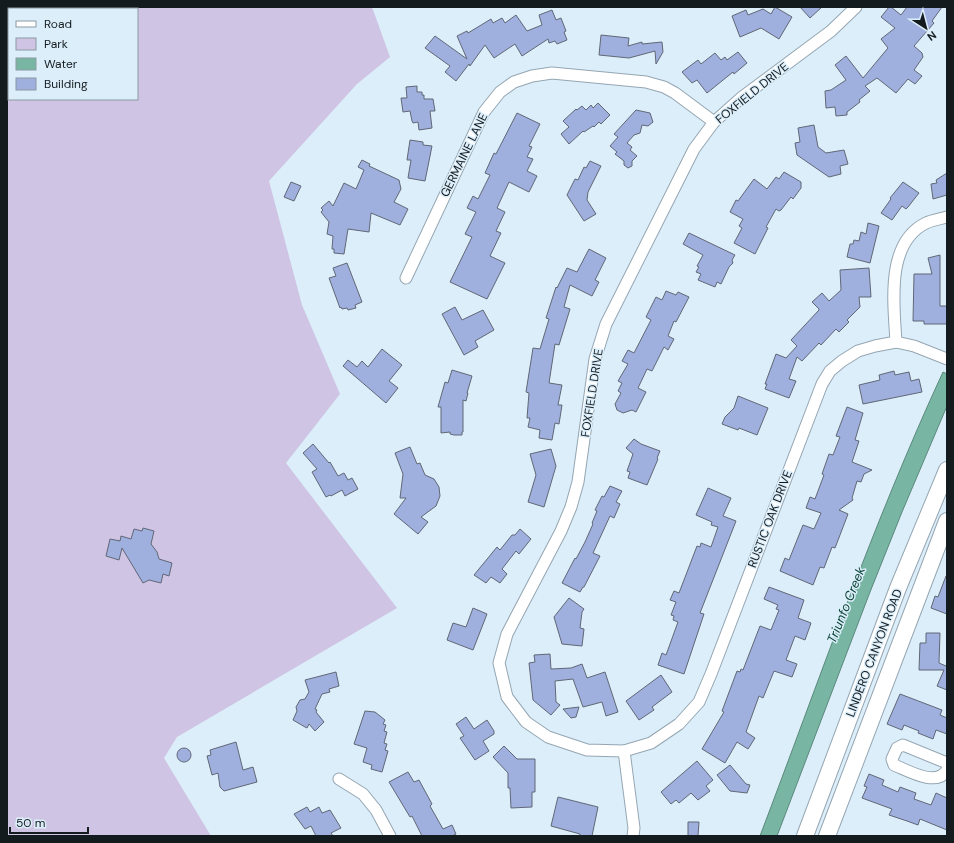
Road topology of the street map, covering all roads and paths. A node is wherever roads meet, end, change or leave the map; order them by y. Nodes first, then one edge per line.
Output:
1 (856, 7) edge
2 (714, 122) junction
3 (947, 217) edge
4 (406, 278) dead end
5 (896, 342) junction
6 (947, 359) edge
7 (947, 470) edge
8 (947, 521) edge
9 (624, 751) junction
10 (947, 763) edge
11 (947, 770) edge
12 (339, 779) dead end
13 (390, 836) edge
14 (633, 836) edge
15 (805, 836) edge
16 (827, 836) edge

1 - 2 street, FOXFIELD DRIVE
2 - 4 street, GERMAINE LANE
2 - 9 street, FOXFIELD DRIVE
3 - 5 street
5 - 6 street, RUSTIC OAK DRIVE
5 - 9 street, RUSTIC OAK DRIVE
7 - 15 street, LINDERO CANYON ROAD
8 - 16 street, LINDERO CANYON ROAD
9 - 14 street
10 - 11 street
12 - 13 street

